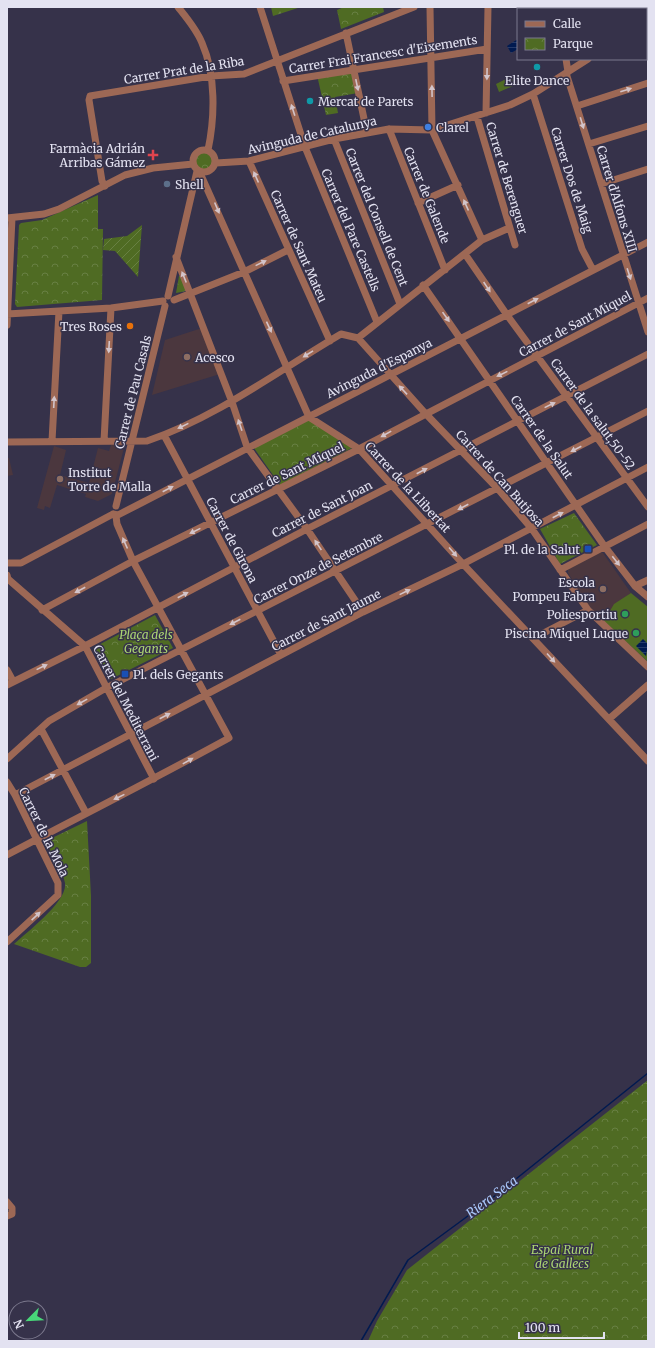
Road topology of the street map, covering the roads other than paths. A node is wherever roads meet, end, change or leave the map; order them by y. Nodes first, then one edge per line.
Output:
1 (178, 7) edge
2 (260, 7) edge
3 (414, 7) edge
4 (430, 7) edge
5 (488, 7) edge
6 (346, 33) junction
7 (487, 49) junction
8 (432, 58) junction
9 (277, 60) junction
10 (566, 60) edge
11 (586, 60) edge
12 (353, 69) junction
13 (567, 72) junction
14 (210, 76) junction
15 (283, 81) junction
16 (648, 83) edge
17 (533, 94) junction
18 (577, 106) junction
19 (486, 113) junction
20 (477, 117) junction
21 (648, 126) edge
22 (389, 129) junction
23 (432, 130) junction
24 (367, 133) junction
25 (334, 139) junction
26 (589, 144) junction
27 (305, 147) junction
28 (208, 150) junction
29 (249, 161) junction
30 (216, 163) junction
31 (193, 164) junction
32 (648, 169) edge
33 (199, 172) junction
34 (601, 184) junction
35 (458, 185) junction
36 (105, 186) junction
37 (418, 203) junction
38 (10, 218) edge
39 (509, 228) junction
40 (482, 240) junction
41 (648, 242) edge
42 (515, 245) dead end
43 (288, 250) junction
44 (465, 254) junction
45 (623, 254) junction
46 (176, 257) junction
47 (445, 270) junction
48 (593, 270) junction
49 (244, 272) junction
50 (423, 285) junction
51 (191, 294) junction
52 (171, 298) junction
53 (648, 298) edge
54 (639, 303) junction
55 (164, 304) junction
56 (400, 304) junction
57 (111, 308) junction
58 (59, 311) junction
59 (7, 314) edge
60 (507, 315) junction
61 (377, 322) junction
62 (7, 325) edge
63 (648, 332) edge
64 (358, 338) junction
65 (461, 339) junction
66 (330, 340) junction
67 (648, 354) edge
68 (537, 357) junction
69 (288, 367) junction
70 (389, 375) junction
71 (489, 381) junction
72 (568, 396) junction
73 (232, 402) junction
74 (648, 411) edge
75 (424, 414) junction
76 (309, 417) junction
77 (517, 420) junction
78 (164, 435) junction
79 (598, 438) junction
80 (52, 441) junction
81 (104, 441) junction
82 (7, 442) edge
83 (132, 442) junction
84 (247, 447) junction
85 (359, 449) junction
86 (462, 451) junction
87 (548, 463) junction
88 (648, 467) edge
89 (627, 478) junction
90 (188, 479) junction
91 (393, 485) junction
92 (277, 489) junction
93 (498, 489) junction
94 (576, 505) junction
95 (648, 507) edge
96 (117, 514) junction
97 (210, 524) junction
98 (429, 524) junction
99 (648, 524) edge
100 (307, 529) junction
101 (532, 529) junction
102 (604, 547) junction
103 (134, 561) junction
104 (7, 563) edge
105 (463, 564) junction
106 (234, 568) junction
107 (560, 570) junction
108 (335, 571) junction
109 (7, 575) edge
110 (648, 580) edge
111 (635, 586) junction
112 (648, 597) edge
113 (159, 608) junction
114 (42, 610) junction
115 (588, 610) junction
116 (257, 611) junction
117 (364, 612) junction
118 (534, 638) junction
119 (85, 646) junction
120 (182, 650) junction
121 (281, 655) junction
122 (648, 668) edge
123 (7, 670) edge
124 (10, 683) edge
125 (648, 685) edge
126 (106, 688) junction
127 (206, 696) junction
128 (609, 719) junction
129 (41, 729) junction
130 (130, 734) junction
131 (7, 759) edge
132 (648, 761) edge
133 (63, 771) junction
134 (154, 780) junction
135 (7, 782) edge
136 (15, 795) junction
137 (86, 813) junction
138 (36, 840) junction
139 (7, 855) edge
140 (7, 942) edge
141 (7, 1202) edge
142 (7, 1216) edge

1 - 14 street
2 - 9 street, Carrer del Pare Castells
3 - 6 street, Carrer Prat de la Riba
4 - 8 street
5 - 7 street
6 - 9 street, Carrer Prat de la Riba
6 - 12 street
7 - 8 street, Carrer Frai Francesc d'Eixements
7 -> 19 street
8 - 12 street, Carrer Frai Francesc d'Eixements
23 -> 8 street
9 - 14 street, Carrer Prat de la Riba
9 - 15 street, Carrer del Pare Castells
10 - 13 street, Carrer d'Alfons XIII
11 - 13 street, Avinguda de Catalunya
12 - 15 street, Carrer Frai Francesc d'Eixements
12 -> 24 street
13 - 17 street, Avinguda de Catalunya
13 - 18 street, Carrer d'Alfons XIII
14 - 28 street
14 - 36 street, Carrer Prat de la Riba
27 -> 15 street, Carrer del Pare Castells
18 -> 16 street
17 - 19 street, Avinguda de Catalunya
17 - 48 street, Carrer Dos de Maig
18 -> 26 street, Carrer d'Alfons XIII
19 - 20 street, Avinguda de Catalunya
20 - 23 street, Avinguda de Catalunya
20 - 39 street, Carrer de Berenguer
21 - 26 street
22 - 23 street, Avinguda de Catalunya
22 - 24 street, Avinguda de Catalunya
22 - 37 street, Carrer de Galende
23 - 35 street
24 - 25 street, Avinguda de Catalunya
25 - 27 street, Avinguda de Catalunya
25 - 56 street, Carrer del Consell de Cent
26 - 34 street, Carrer d'Alfons XIII
27 - 29 street, Avinguda de Catalunya
27 - 61 street, Carrer del Pare Castells
28 - 30 street
28 - 31 street
29 - 30 street, Avinguda de Catalunya
43 -> 29 street, Carrer de Sant Mateu
30 - 33 street
31 - 33 street
31 - 36 street
32 - 34 street
33 - 46 street
33 -> 49 street
34 - 45 street, Carrer d'Alfons XIII
35 - 37 street
40 -> 35 street
36 - 38 street
37 - 47 street, Carrer de Galende
38 - 59 street
39 - 40 street
39 - 42 street, Carrer de Berenguer
40 - 44 street
41 - 45 street, Avinguda d'Espanya
49 -> 43 street
43 - 66 street, Carrer de Sant Mateu
44 - 47 street
44 -> 60 street, Carrer de la salut,50-52
45 - 48 street, Avinguda d'Espanya
45 -> 54 street, Carrer d'Alfons XIII
51 -> 46 street
46 - 52 street
47 - 50 street
60 -> 48 street, Avinguda d'Espanya
49 - 51 street
49 -> 69 street
50 - 56 street
50 -> 65 street, Carrer de la Salut
51 - 52 street
51 - 73 street
52 - 55 street
53 - 54 street, Carrer de Sant Miquel
54 - 63 street, Carrer d'Alfons XIII
54 - 68 street, Carrer de Sant Miquel
55 - 57 street
55 - 83 street, Carrer de Pau Casals
56 - 61 street
57 - 58 street
57 -> 81 street
58 - 59 street
80 -> 58 street
59 - 62 street
60 - 65 street, Avinguda d'Espanya
60 - 68 street, Carrer de la salut,50-52
61 - 64 street
64 - 66 street
64 - 70 street, Carrer de Can Butjosa
65 - 70 street, Avinguda d'Espanya
65 - 71 street, Carrer de la Salut
66 -> 69 street
67 - 72 street, Carrer de Sant Joan
68 -> 71 street, Carrer de Sant Miquel
68 - 72 street, Carrer de la salut,50-52
69 - 73 street
69 - 76 street
75 -> 70 street, Carrer de Can Butjosa
70 - 76 street, Avinguda d'Espanya
71 - 75 street, Carrer de Sant Miquel
71 - 77 street, Carrer de la Salut
77 -> 72 street, Carrer de Sant Joan
72 - 79 street, Carrer de la salut,50-52
73 -> 78 street
84 -> 73 street
74 - 79 street, Carrer Onze de Setembre
75 -> 85 street, Carrer de Sant Miquel
75 - 86 street, Carrer de Can Butjosa
76 - 84 street, Avinguda d'Espanya
76 - 85 street, Carrer de la Llibertat
77 - 86 street, Carrer de Sant Joan
77 - 87 street, Carrer de la Salut
78 - 83 street
78 - 90 street, Carrer de Girona
79 -> 87 street, Carrer Onze de Setembre
79 - 89 street, Carrer de la salut,50-52
80 - 81 street
80 - 82 street
81 - 83 street
83 - 96 street, Carrer de Pau Casals
84 - 90 street, Avinguda d'Espanya
84 - 92 street
85 - 91 street, Carrer de la Llibertat
85 - 92 street, Carrer de Sant Miquel
91 -> 86 street, Carrer de Sant Joan
86 - 93 street, Carrer de Can Butjosa
87 - 93 street, Carrer Onze de Setembre
87 - 94 street, Carrer de la Salut
88 - 89 street, Carrer de Sant Jaume
89 - 94 street, Carrer de Sant Jaume
89 - 95 street, Carrer de la salut,50-52
96 -> 90 street, Avinguda d'Espanya
90 - 97 street, Carrer de Girona
91 - 98 street, Carrer de la Llibertat
91 - 100 street, Carrer de Sant Joan
92 - 97 street, Carrer de Sant Miquel
92 - 100 street
93 -> 98 street, Carrer Onze de Setembre
93 - 101 street, Carrer de Can Butjosa
101 -> 94 street, Carrer de Sant Jaume
94 - 102 street, Carrer de la Salut
103 -> 96 street
96 - 104 street, Avinguda d'Espanya
97 -> 103 street, Carrer de Sant Miquel
97 - 106 street, Carrer de Girona
98 -> 105 street, Carrer de la Llibertat
98 - 108 street, Carrer Onze de Setembre
99 - 102 street
100 - 106 street, Carrer de Sant Joan
108 -> 100 street
101 - 105 street, Carrer de Sant Jaume
101 - 107 street, Carrer de Can Butjosa
102 - 107 street
102 -> 111 street, Carrer de la Salut
103 - 113 street
103 -> 114 street, Carrer de Sant Miquel
117 -> 105 street, Carrer de Sant Jaume
105 - 118 street, Carrer de la Llibertat
113 -> 106 street, Carrer de Sant Joan
106 - 116 street, Carrer de Girona
107 - 115 street, Carrer de Can Butjosa
108 - 116 street, Carrer Onze de Setembre
108 - 117 street
109 - 114 street, Carrer del Mediterrani
110 - 111 street
111 - 112 street, Carrer de la Salut
113 - 119 street, Carrer de Sant Joan
113 - 120 street
114 - 119 street, Carrer del Mediterrani
115 - 118 street
115 - 122 street, Carrer de Can Butjosa
116 -> 120 street, Carrer Onze de Setembre
116 - 121 street, Carrer de Girona
117 - 121 street, Carrer de Sant Jaume
118 -> 128 street, Carrer de la Llibertat
124 -> 119 street, Carrer de Sant Joan
119 - 126 street, Carrer del Mediterrani
120 - 126 street, Carrer Onze de Setembre
120 - 127 street
121 - 127 street, Carrer de Sant Jaume
123 - 124 street
125 - 128 street
126 -> 129 street, Carrer Onze de Setembre
126 - 130 street, Carrer del Mediterrani
130 -> 127 street, Carrer de Sant Jaume
134 -> 127 street
128 - 132 street, Carrer de la Llibertat
129 - 131 street, Carrer Onze de Setembre
129 - 133 street
130 - 133 street, Carrer de Sant Jaume
130 - 134 street, Carrer del Mediterrani
136 -> 133 street, Carrer de Sant Jaume
133 - 137 street
134 -> 137 street
135 - 136 street, Carrer de la Mola
136 - 138 street, Carrer de la Mola
137 - 138 street
138 - 139 street
140 -> 138 street, Carrer de la Mola
141 - 142 street

